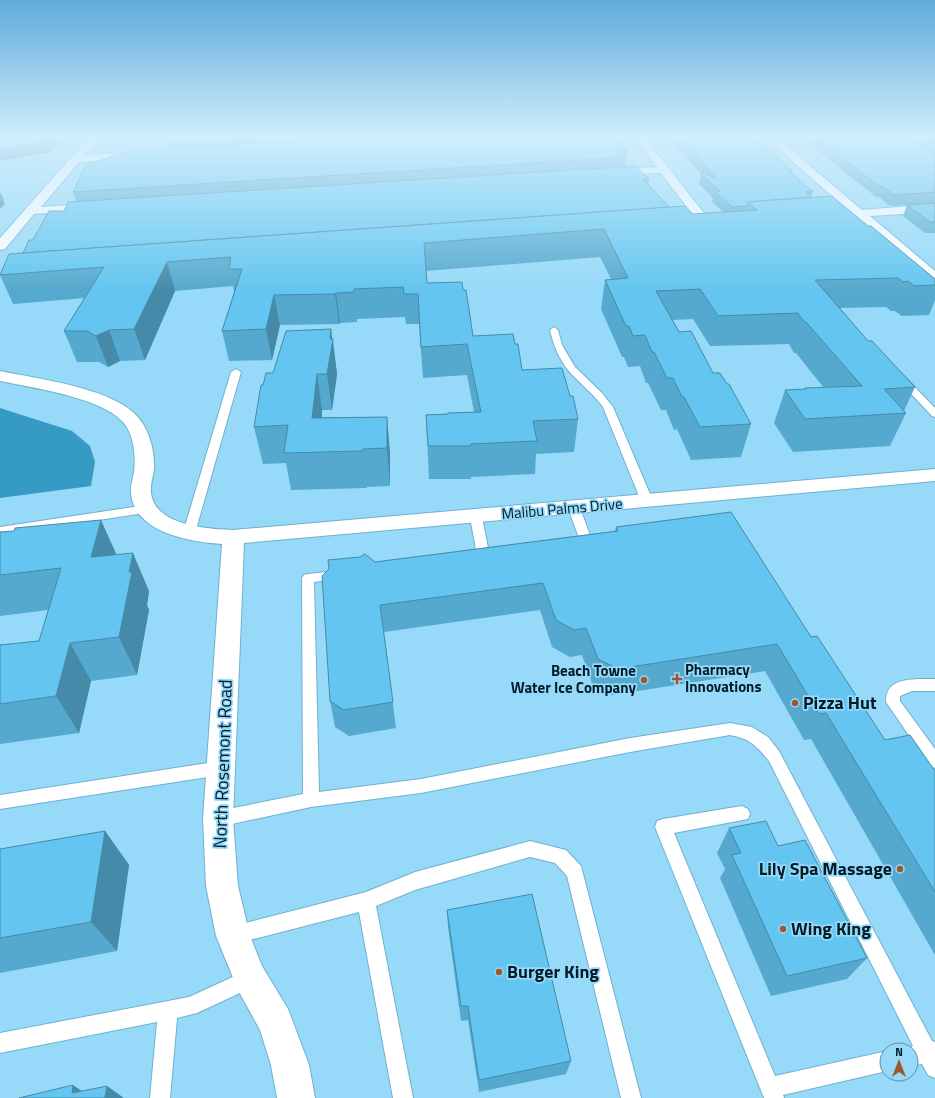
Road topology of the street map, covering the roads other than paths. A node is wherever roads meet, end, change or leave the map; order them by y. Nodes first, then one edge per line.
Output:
1 (50, 188) edge
2 (678, 188) edge
3 (830, 188) edge
4 (102, 207) edge
5 (935, 208) edge
6 (30, 211) junction
7 (860, 214) junction
8 (814, 217) edge
9 (722, 224) edge
10 (706, 225) junction
11 (691, 226) edge
12 (0, 246) edge
13 (935, 278) edge
14 (554, 330) dead end
15 (236, 372) dead end
16 (897, 374) edge
17 (0, 376) edge
18 (935, 414) edge
19 (935, 475) edge
20 (648, 501) junction
21 (574, 508) junction
22 (147, 509) junction
23 (476, 517) junction
24 (0, 531) edge
25 (189, 533) junction
26 (233, 537) junction
27 (574, 551) edge
28 (499, 557) edge
29 (484, 558) junction
30 (468, 560) edge
31 (346, 574) edge
32 (935, 685) edge
33 (935, 761) edge
34 (221, 768) junction
35 (311, 800) junction
36 (0, 802) edge
37 (742, 814) dead end
38 (218, 819) junction
39 (366, 901) junction
40 (233, 936) junction
41 (250, 978) junction
42 (168, 1010) junction
43 (0, 1043) edge
44 (927, 1057) edge
45 (879, 1064) edge
46 (772, 1093) edge
47 (160, 1098) edge
48 (296, 1098) edge
49 (403, 1098) edge
50 (631, 1098) edge

1 - 6 street
2 - 10 street
3 - 7 street
4 - 6 street
5 - 7 street
6 - 12 street
7 - 8 street
7 - 13 street
9 - 10 street
10 - 11 street
14 - 20 lane
15 - 25 lane
16 - 18 lane
17 - 22 street
19 - 20 street, Malibu Palms Drive
20 - 21 street, Malibu Palms Drive
21 - 23 street, Malibu Palms Drive
21 - 27 lane
22 - 24 lane
22 - 25 street, Malibu Palms Drive
23 - 26 street, Malibu Palms Drive
23 - 29 lane
25 - 26 street, Malibu Palms Drive
26 - 34 street, North Rosemont Road
28 - 29 lane
29 - 30 lane
31 - 35 lane
32 - 33 lane
34 - 36 lane
34 - 38 street, North Rosemont Road
35 - 38 lane
35 - 44 lane
37 - 46 lane
38 - 40 street, North Rosemont Road
39 - 40 lane
39 - 49 lane
39 - 50 lane
40 - 41 street, North Rosemont Road
41 - 42 lane
41 - 48 street, North Rosemont Road
42 - 43 lane
42 - 47 lane
45 - 46 lane

